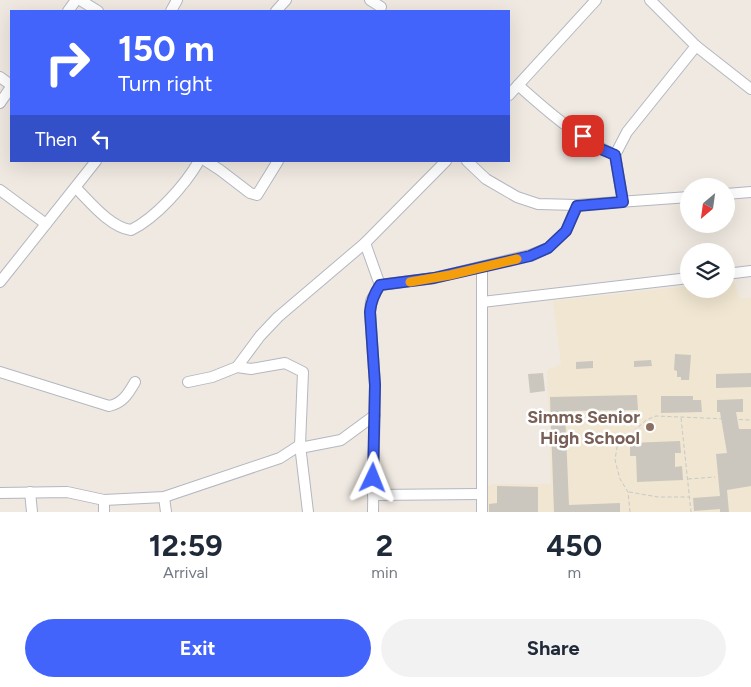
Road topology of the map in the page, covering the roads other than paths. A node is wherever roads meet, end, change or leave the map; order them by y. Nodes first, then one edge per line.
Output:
1 (78, 0) edge
2 (286, 0) edge
3 (370, 0) edge
4 (596, 0) edge
5 (650, 0) edge
6 (381, 7) dead end
7 (69, 10) edge
8 (96, 10) edge
9 (277, 10) edge
10 (696, 46) junction
11 (0, 77) edge
12 (10, 85) edge
13 (518, 85) junction
14 (10, 88) edge
15 (751, 89) edge
16 (510, 93) edge
17 (0, 103) edge
18 (615, 155) junction
19 (95, 162) edge
20 (198, 162) edge
21 (208, 162) edge
22 (277, 162) edge
23 (445, 162) edge
24 (468, 162) edge
25 (76, 188) junction
26 (0, 190) edge
27 (751, 192) edge
28 (735, 193) edge
29 (680, 198) edge
30 (623, 202) junction
31 (577, 206) junction
32 (46, 224) junction
33 (365, 243) junction
34 (5, 266) edge
35 (482, 268) junction
36 (751, 271) edge
37 (735, 273) edge
38 (680, 279) edge
39 (0, 282) edge
40 (380, 285) junction
41 (482, 302) junction
42 (237, 367) junction
43 (0, 372) edge
44 (135, 382) dead end
45 (188, 382) dead end
46 (375, 415) junction
47 (300, 447) junction
48 (30, 492) junction
49 (0, 493) edge
50 (481, 494) junction
51 (373, 495) junction
52 (164, 496) junction
53 (104, 500) junction
54 (32, 512) edge
55 (104, 512) edge
56 (166, 512) edge
57 (308, 512) edge
58 (373, 512) edge
59 (482, 512) edge

1 - 7 street
1 - 8 street
2 - 9 street
3 - 6 street
4 - 13 street
5 - 10 street
10 - 15 street
10 - 18 street
11 - 12 street
13 - 16 street
13 - 18 street
14 - 17 street
18 - 30 street
19 - 25 street
20 - 25 street
21 - 22 street
23 - 33 street
24 - 31 street
25 - 32 street
26 - 32 street
27 - 28 street
29 - 30 street
30 - 31 street
31 - 35 street
32 - 34 street
33 - 40 street
33 - 42 street
34 - 39 street
35 - 40 street
35 - 41 street
36 - 37 street
38 - 41 street
40 - 46 street
41 - 50 street
42 - 45 street
42 - 47 street
43 - 44 street
46 - 47 street
46 - 51 street
47 - 52 street
47 - 57 street
48 - 49 street
48 - 53 street
48 - 54 street
50 - 51 street
50 - 59 street
51 - 58 street
52 - 53 street
52 - 56 street
53 - 55 street

